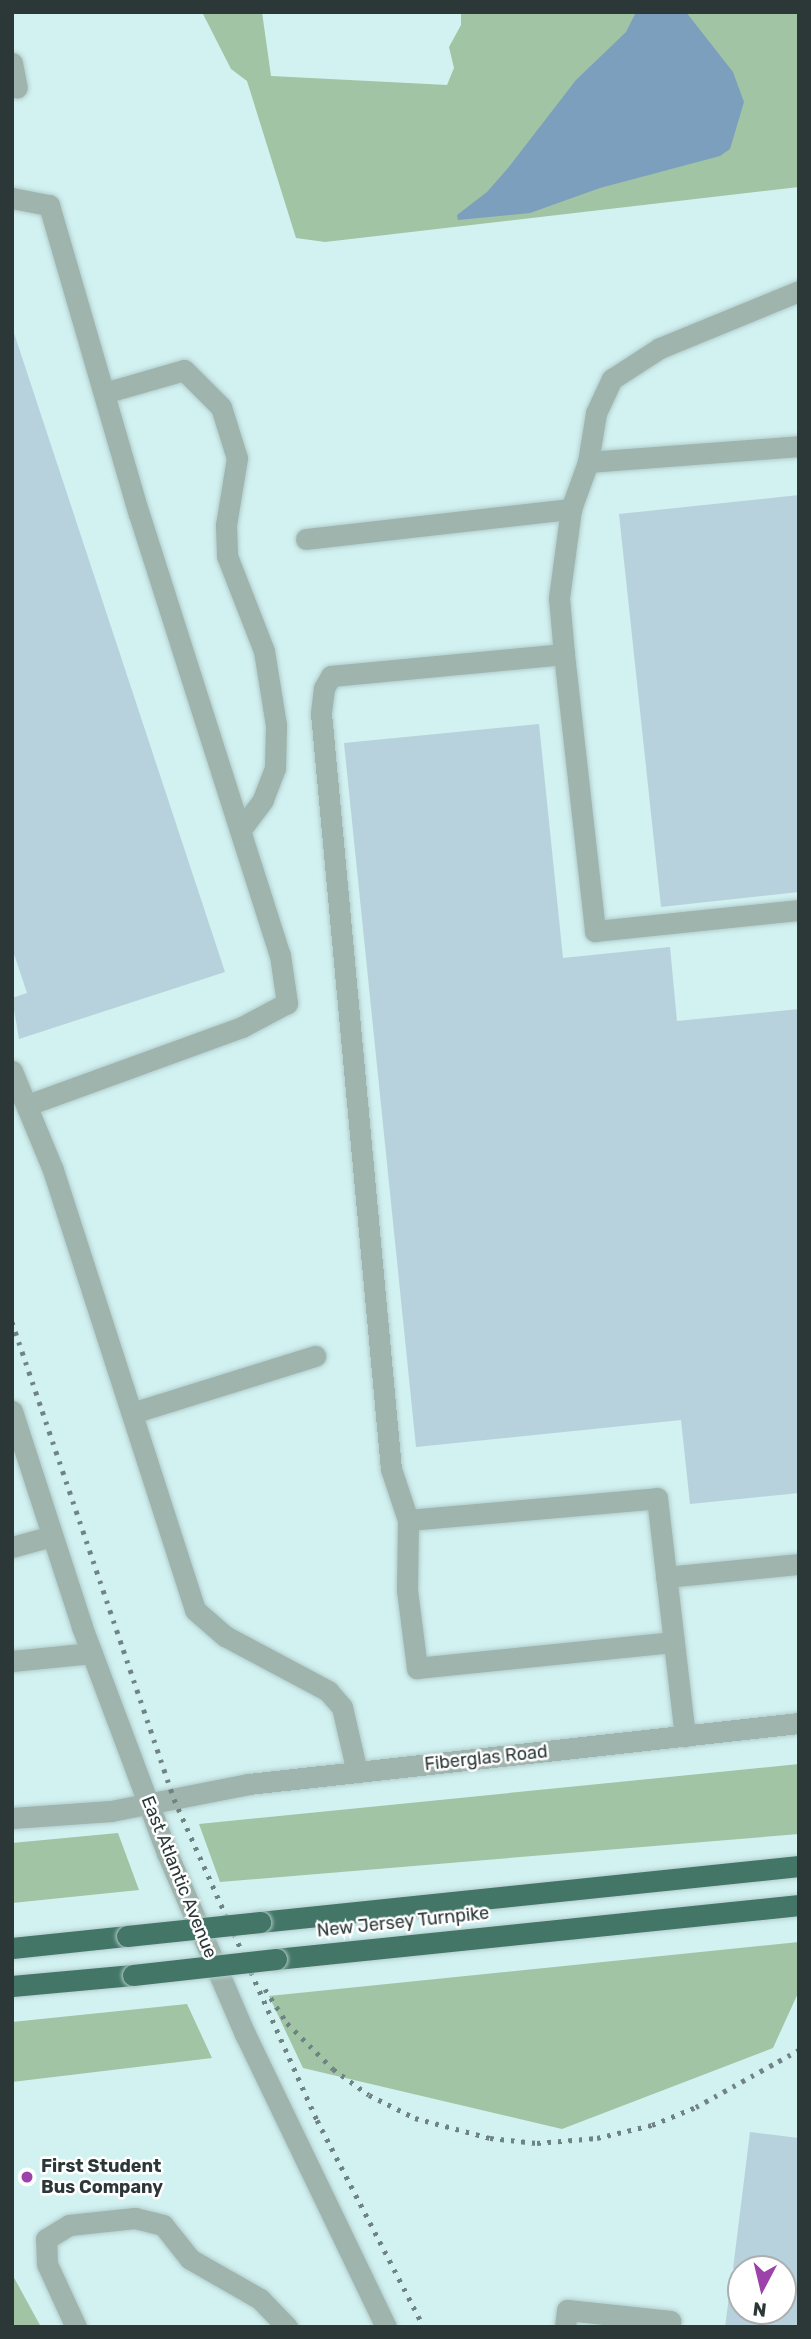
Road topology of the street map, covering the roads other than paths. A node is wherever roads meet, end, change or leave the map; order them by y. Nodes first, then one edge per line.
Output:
1 (12, 63) edge
2 (17, 88) dead end
3 (12, 198) edge
4 (799, 291) edge
5 (104, 393) junction
6 (799, 446) edge
7 (588, 462) junction
8 (571, 509) junction
9 (306, 539) dead end
10 (564, 654) junction
11 (240, 830) junction
12 (799, 910) edge
13 (12, 1071) edge
14 (28, 1105) junction
15 (315, 1356) dead end
16 (12, 1411) edge
17 (132, 1413) junction
18 (408, 1520) junction
19 (52, 1536) junction
20 (12, 1548) edge
21 (799, 1564) edge
22 (666, 1577) junction
23 (674, 1642) junction
24 (92, 1653) junction
25 (12, 1661) edge
26 (799, 1723) edge
27 (685, 1736) junction
28 (357, 1772) junction
29 (148, 1804) junction
30 (12, 1818) edge
31 (799, 1866) edge
32 (799, 1905) edge
33 (12, 1948) edge
34 (12, 1986) edge
35 (76, 2327) edge
36 (287, 2327) edge
37 (386, 2327) edge
38 (565, 2327) edge
39 (669, 2327) edge

1 - 2 street
3 - 5 street
4 - 7 street
5 - 11 street
5 - 11 street
6 - 7 street
7 - 8 street
8 - 9 street
8 - 10 street
10 - 12 street
10 - 18 street
11 - 14 street
13 - 14 street
14 - 17 street
15 - 17 street
16 - 19 street, East Atlantic Avenue
17 - 28 street
18 - 22 street
18 - 23 street
19 - 20 street
19 - 24 street, East Atlantic Avenue
21 - 22 street
22 - 23 street
23 - 27 street
24 - 25 street
24 - 29 street, East Atlantic Avenue
26 - 27 street, Fiberglas Road
27 - 28 street, Fiberglas Road
28 - 29 street, Fiberglas Road
29 - 30 street, Fiberglas Road
29 - 37 street, East Atlantic Avenue
31 - 33 highway, New Jersey Turnpike, bridge
32 - 34 highway, New Jersey Turnpike, bridge
35 - 36 street
38 - 39 street

